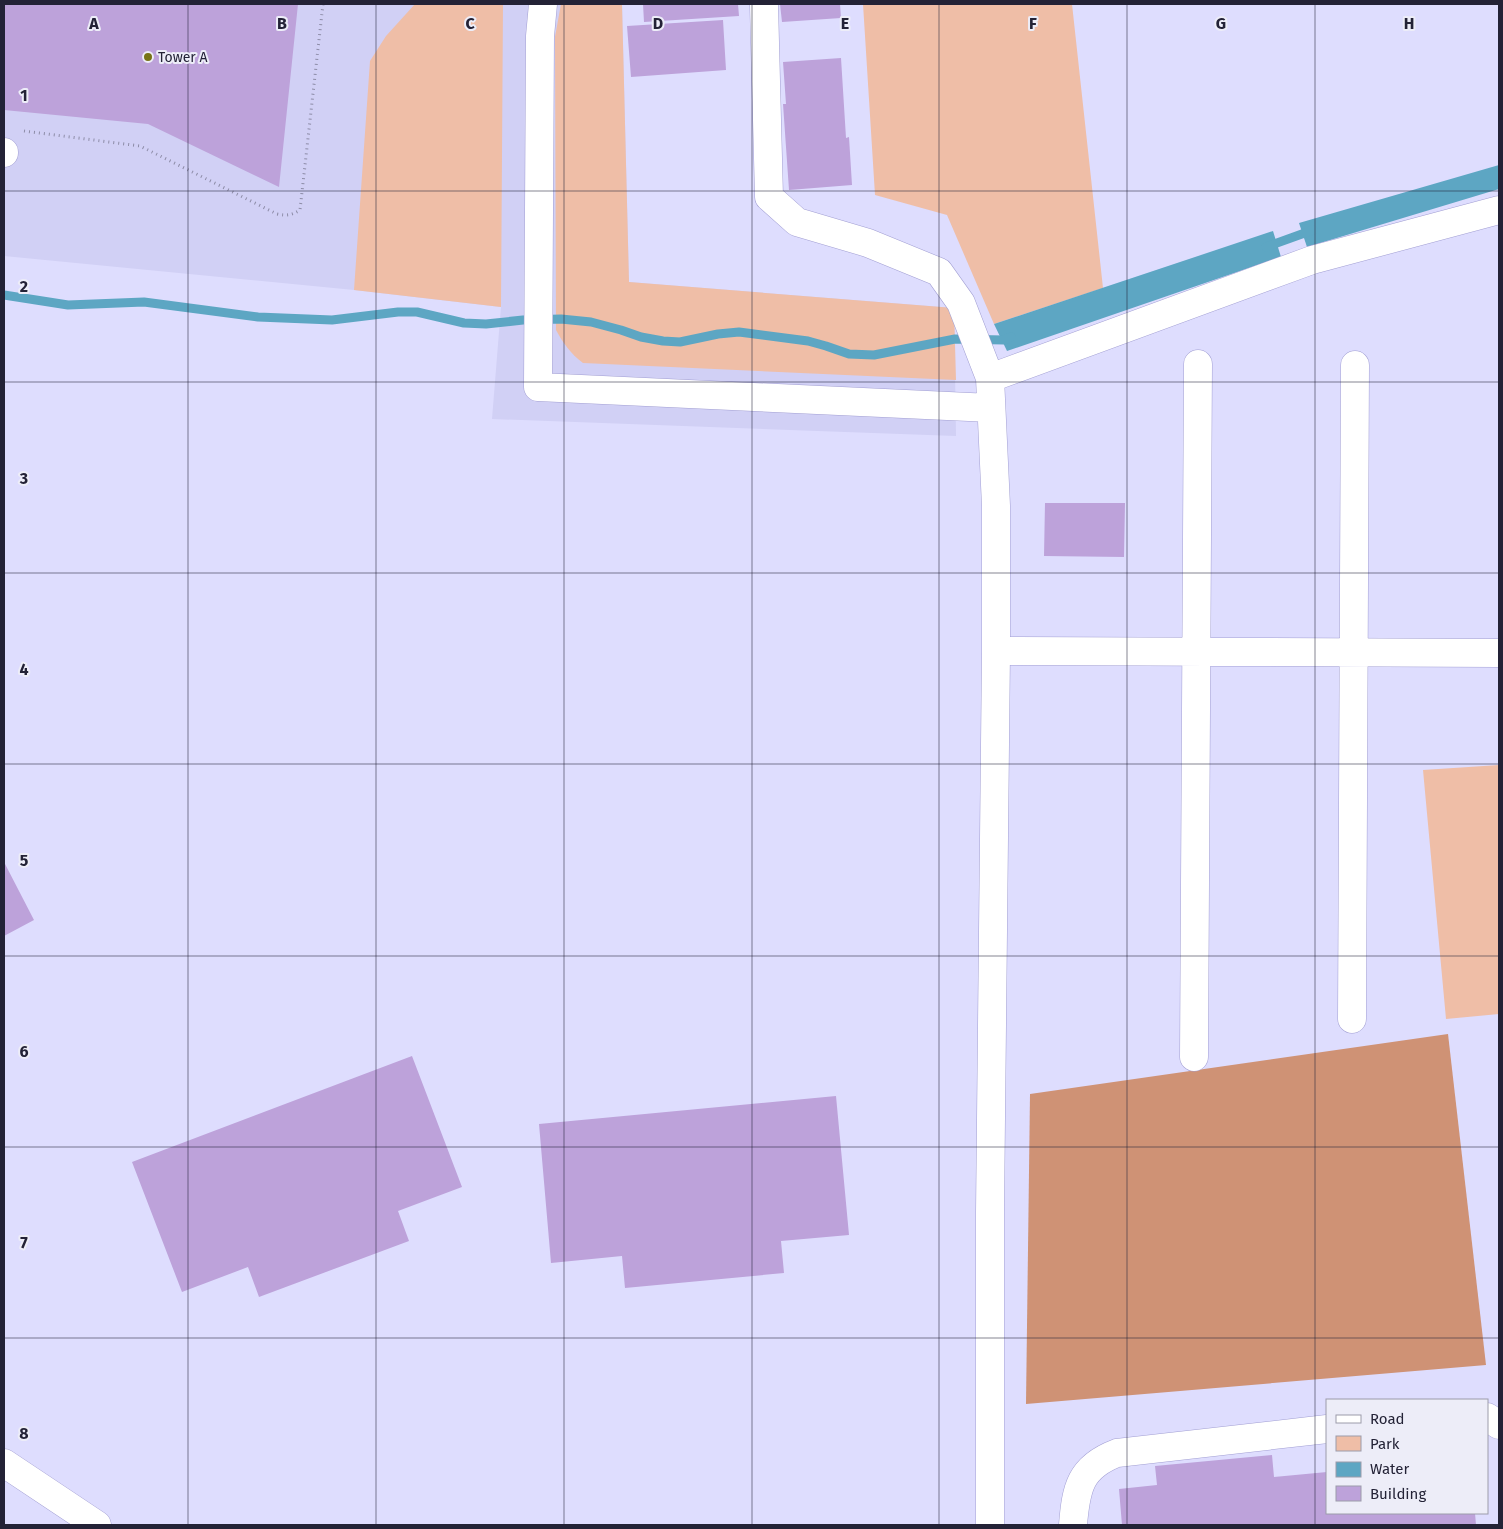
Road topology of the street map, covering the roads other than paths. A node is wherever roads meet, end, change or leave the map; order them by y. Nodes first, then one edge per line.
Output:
1 (543, 4) edge
2 (764, 4) edge
3 (1499, 210) edge
4 (981, 357) junction
5 (1198, 364) dead end
6 (1356, 365) dead end
7 (991, 408) junction
8 (996, 651) junction
9 (1197, 651) junction
10 (1354, 652) junction
11 (1499, 653) edge
12 (1352, 1019) dead end
13 (1194, 1057) dead end
14 (1488, 1418) edge
15 (1499, 1425) edge
16 (1326, 1429) edge
17 (4, 1463) edge
18 (94, 1524) edge
19 (990, 1525) edge
20 (1073, 1525) edge

1 - 7 street
2 - 4 street
3 - 4 street
4 - 7 street
5 - 9 street
6 - 10 street
7 - 8 street
8 - 9 street
8 - 19 street
9 - 10 street
9 - 13 street
10 - 11 street
10 - 12 street
14 - 15 street
16 - 20 street
17 - 18 street

